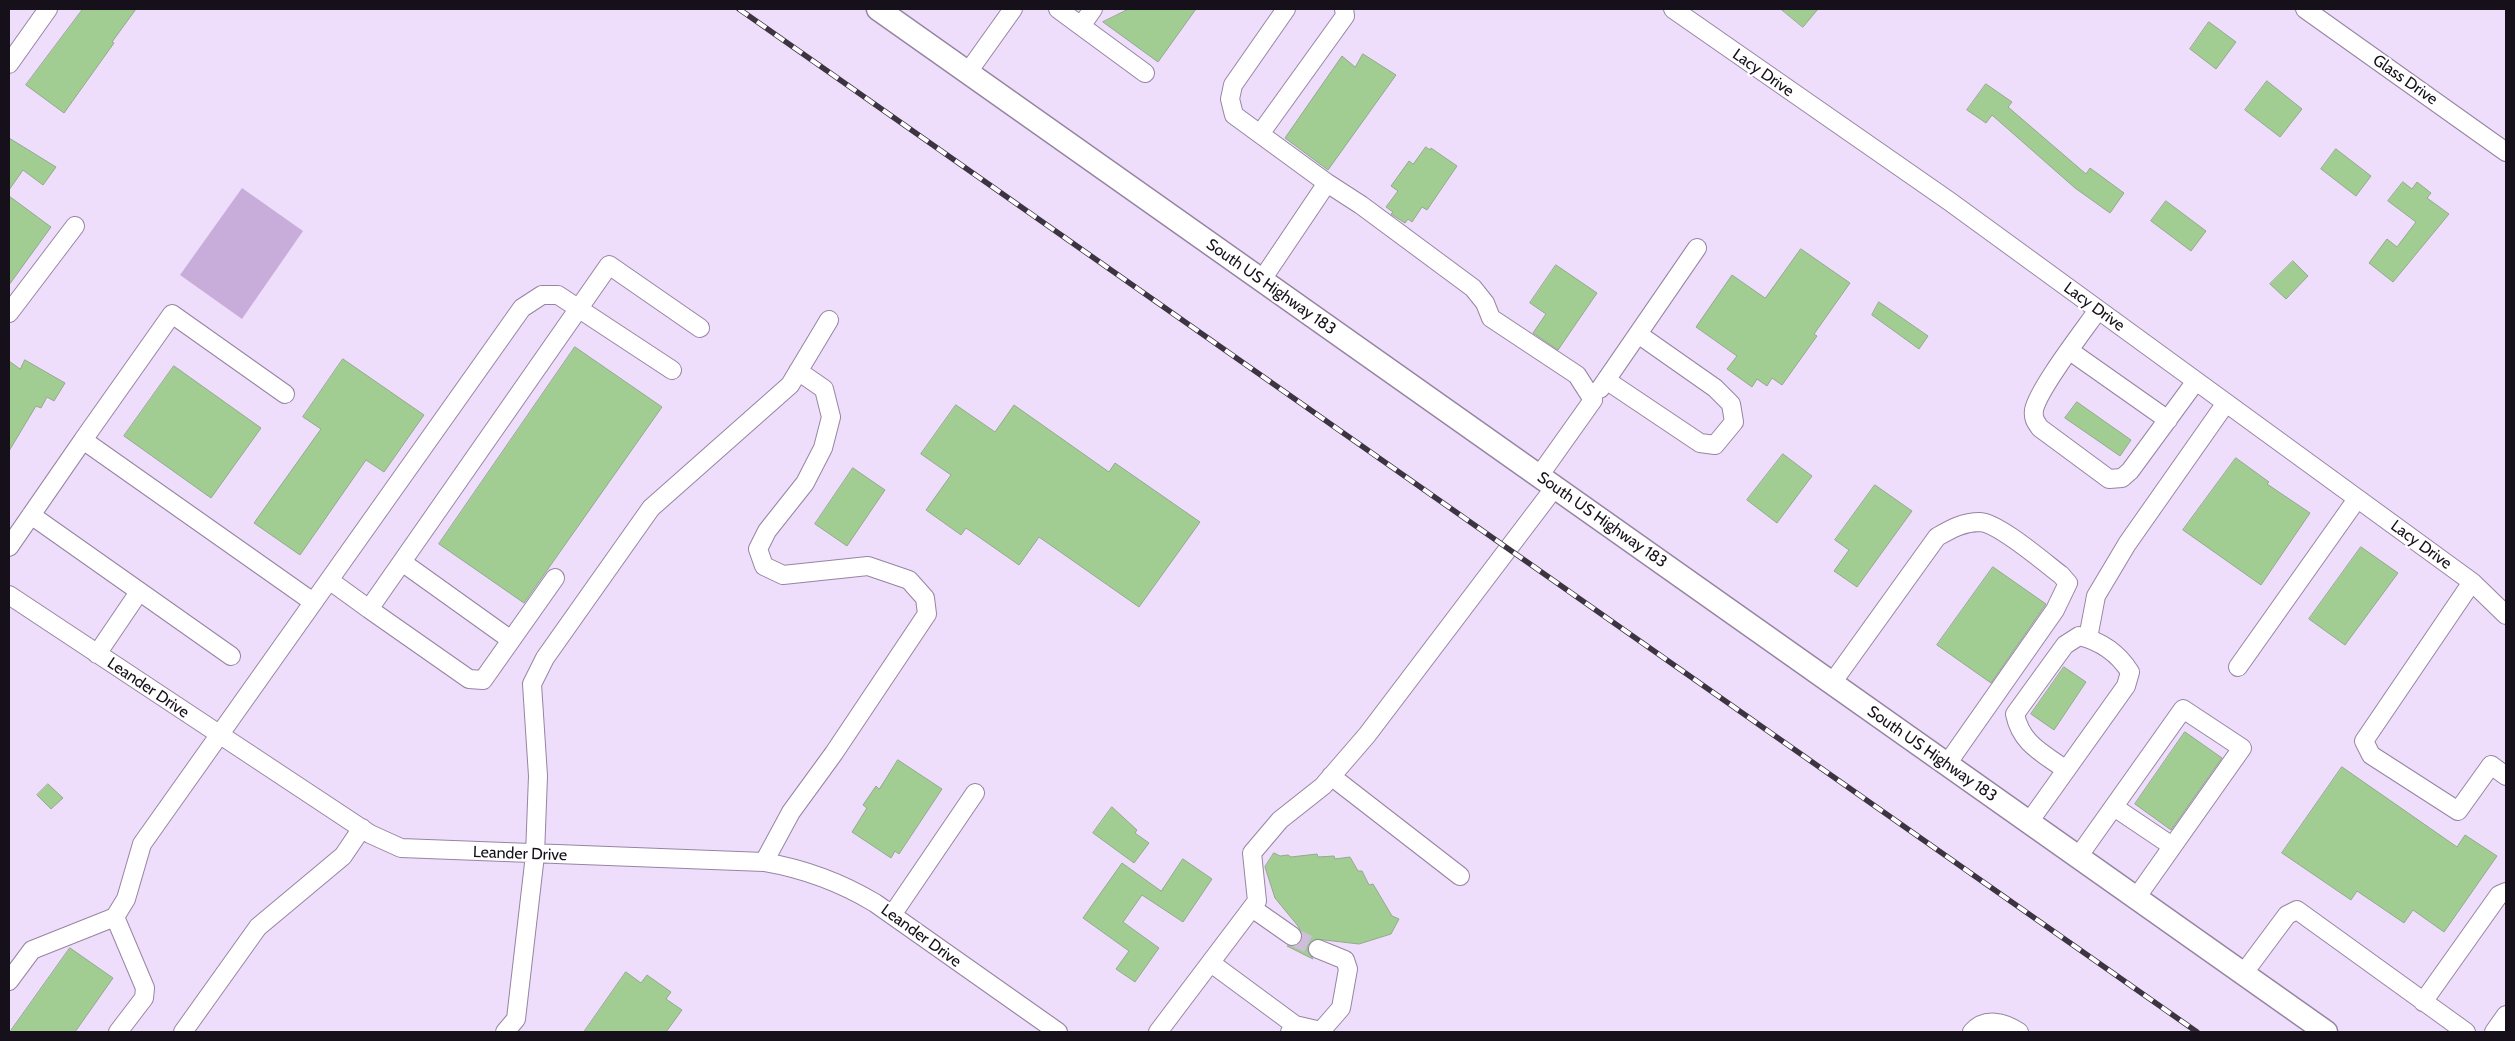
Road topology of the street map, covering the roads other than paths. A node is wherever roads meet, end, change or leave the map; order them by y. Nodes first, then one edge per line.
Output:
1 (48, 9) edge
2 (878, 9) edge
3 (1014, 9) edge
4 (1058, 9) edge
5 (1093, 9) edge
6 (1286, 9) edge
7 (1344, 9) edge
8 (1673, 9) edge
9 (2305, 9) edge
10 (1080, 26) junction
11 (9, 64) edge
12 (968, 72) junction
13 (1144, 73) dead end
14 (1260, 134) junction
15 (2506, 152) edge
16 (1327, 183) junction
17 (75, 226) dead end
18 (1697, 248) dead end
19 (1261, 281) junction
20 (578, 309) junction
21 (2098, 310) junction
22 (9, 313) edge
23 (829, 320) dead end
24 (700, 328) dead end
25 (1638, 334) junction
26 (2070, 351) junction
27 (672, 370) dead end
28 (798, 371) junction
29 (1606, 380) junction
30 (2196, 381) junction
31 (285, 394) dead end
32 (1593, 400) junction
33 (2226, 403) junction
34 (2168, 420) junction
35 (83, 440) junction
36 (1547, 481) junction
37 (2357, 499) junction
38 (31, 515) junction
39 (9, 547) edge
40 (402, 562) junction
41 (555, 578) dead end
42 (329, 580) junction
43 (2472, 582) junction
44 (140, 592) junction
45 (9, 595) edge
46 (312, 602) junction
47 (369, 609) junction
48 (2506, 615) edge
49 (2088, 638) junction
50 (512, 640) junction
51 (97, 654) junction
52 (231, 656) dead end
53 (2238, 667) dead end
54 (1832, 683) junction
55 (218, 735) junction
56 (1947, 764) junction
57 (2066, 770) junction
58 (1331, 776) junction
59 (2506, 776) edge
60 (974, 793) dead end
61 (2114, 807) junction
62 (2029, 822) junction
63 (362, 828) junction
64 (2172, 846) junction
65 (535, 855) junction
66 (2078, 857) junction
67 (764, 862) junction
68 (1460, 876) dead end
69 (2506, 892) edge
70 (2136, 898) junction
71 (1252, 908) junction
72 (892, 915) junction
73 (115, 917) junction
74 (1292, 936) tunnel mouth
75 (1318, 949) tunnel mouth
76 (1210, 963) junction
77 (2243, 974) junction
78 (9, 981) edge
79 (2422, 1002) junction
80 (2506, 1015) edge
81 (1038, 1026) edge
82 (1292, 1029) edge
83 (118, 1032) edge
84 (183, 1032) edge
85 (505, 1032) edge
86 (1058, 1032) edge
87 (1158, 1032) edge
88 (1972, 1032) edge
89 (2019, 1032) edge
90 (2326, 1032) edge
91 (2466, 1032) edge
92 (2494, 1032) edge

1 - 11 street
2 - 12 main road, South US Highway 183
3 - 12 street
4 - 10 street
5 - 10 street
6 - 14 street
7 - 14 street
8 - 21 street, Lacy Drive
9 - 15 street, Glass Drive
10 - 13 street
12 - 19 main road, South US Highway 183
14 - 16 street
16 - 19 street
16 - 32 street
17 - 22 street
18 - 25 street
19 - 36 main road, South US Highway 183
20 - 24 street
20 - 27 street
20 - 40 street
20 - 42 street
21 - 26 street
21 - 30 street, Lacy Drive
23 - 28 street
25 - 29 street
25 - 29 street
26 - 34 street
26 - 34 street
28 - 65 street
28 - 67 street
29 - 32 street
30 - 33 street, Lacy Drive
30 - 34 street
31 - 35 street
32 - 36 street
33 - 37 street, Lacy Drive
33 - 49 street
35 - 38 street
35 - 46 street
36 - 54 main road, South US Highway 183
36 - 58 street
37 - 43 street, Lacy Drive
37 - 53 street
38 - 39 street
38 - 44 street
40 - 47 street
40 - 50 street
41 - 50 street
42 - 46 street
42 - 47 street
43 - 48 street, Lacy Drive
43 - 59 street
44 - 51 street
44 - 52 street
45 - 51 street, Leander Drive
46 - 55 street
47 - 50 street
49 - 57 street
49 - 57 street
51 - 55 street, Leander Drive
54 - 56 main road, South US Highway 183
54 - 56 street
55 - 63 street, Leander Drive
55 - 73 street
56 - 62 main road, South US Highway 183
57 - 62 street
58 - 68 street
58 - 71 street
60 - 72 street
61 - 64 street
61 - 64 street
61 - 66 street
62 - 66 main road, South US Highway 183
63 - 65 street, Leander Drive
63 - 84 street
64 - 70 street
65 - 67 street, Leander Drive
65 - 85 street
66 - 70 main road, South US Highway 183
67 - 72 street, Leander Drive
69 - 79 street
70 - 77 main road, South US Highway 183
71 - 74 street
71 - 76 street
72 - 81 street, Leander Drive
73 - 78 street
73 - 83 street
75 - 82 street
76 - 82 street
76 - 87 street
77 - 79 street
77 - 90 main road, South US Highway 183
79 - 91 street
80 - 92 street
81 - 86 street, Leander Drive
88 - 89 street

